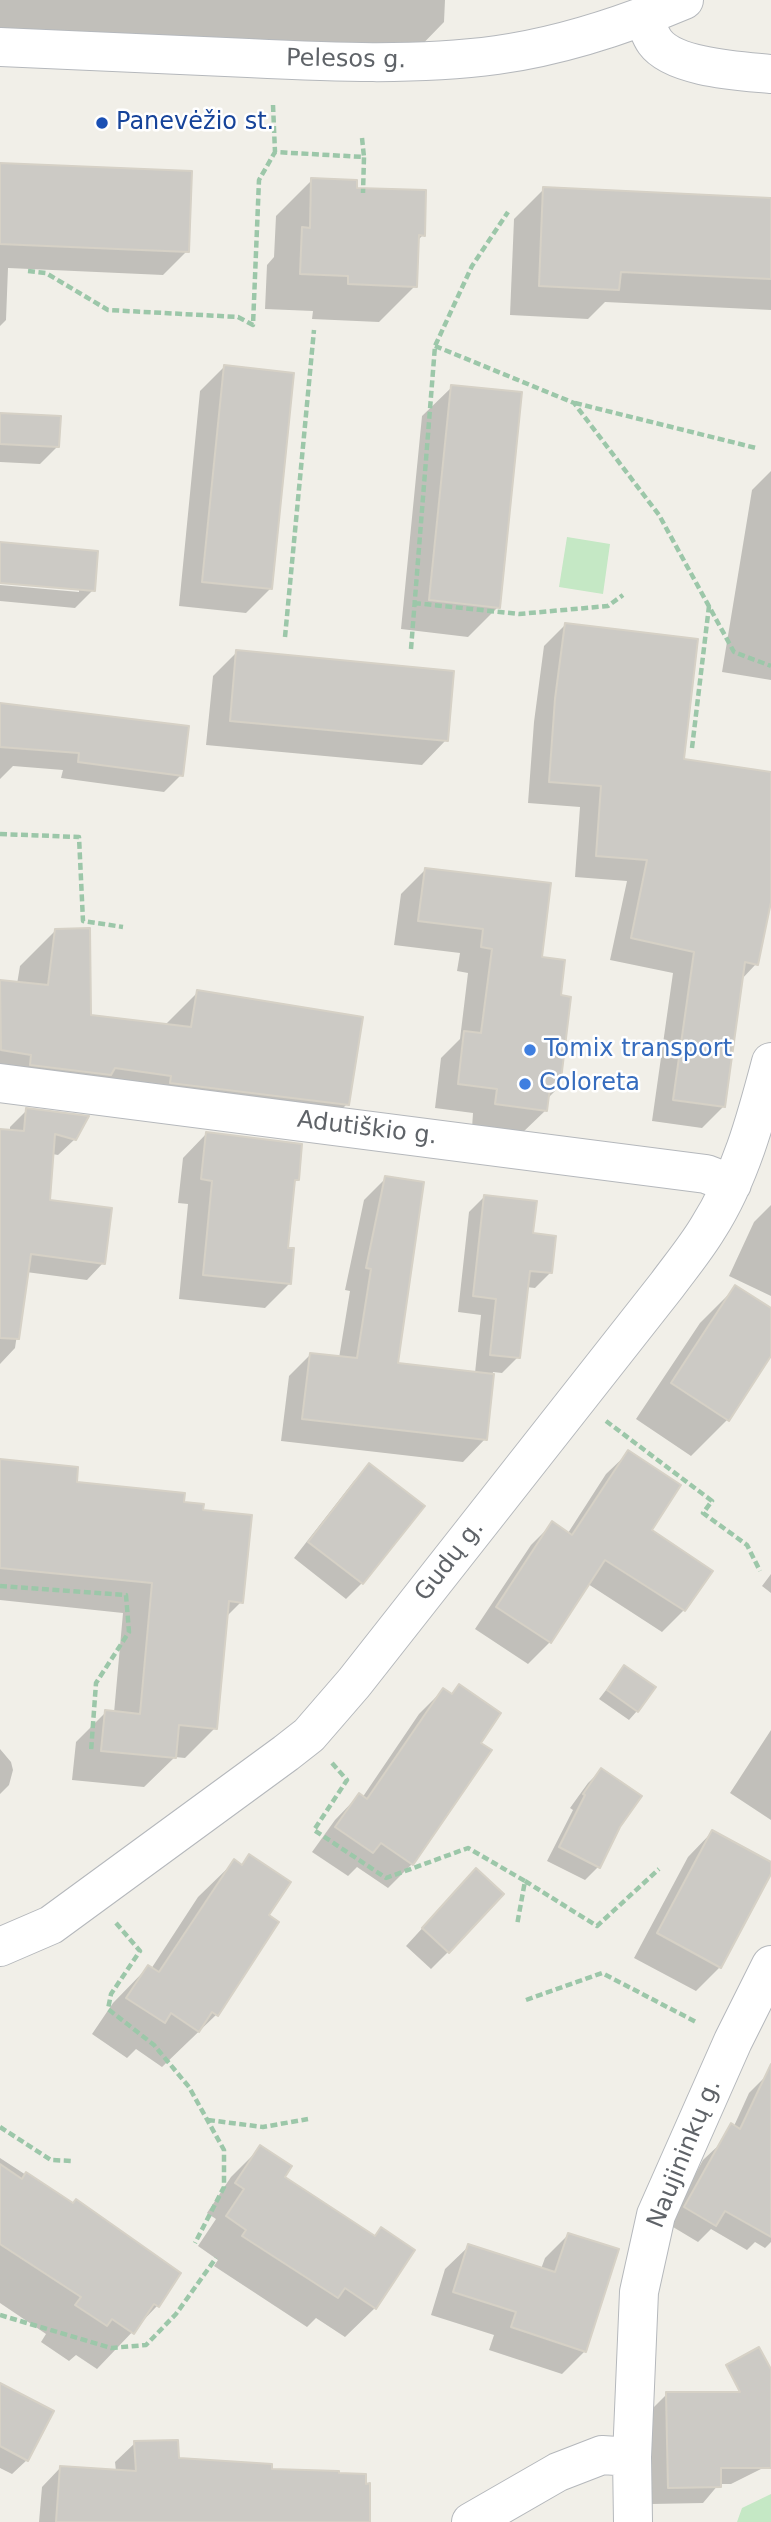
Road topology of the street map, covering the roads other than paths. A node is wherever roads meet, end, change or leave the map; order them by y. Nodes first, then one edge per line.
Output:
1 (684, 0) edge
2 (643, 17) junction
3 (0, 47) edge
4 (771, 75) edge
5 (771, 1062) edge
6 (0, 1083) edge
7 (732, 1184) junction
8 (0, 1947) edge
9 (771, 1965) edge
10 (632, 2457) junction
11 (471, 2522) edge
12 (633, 2522) edge

1 - 2 street, Pelesos g.
2 - 3 street, Pelesos g.
2 - 4 street
5 - 7 street, Gudų g.
6 - 7 street, Adutiškio g.
7 - 8 street, Gudų g.
9 - 10 street, Naujininkų g.
10 - 11 street
10 - 12 street, Naujininkų g.

